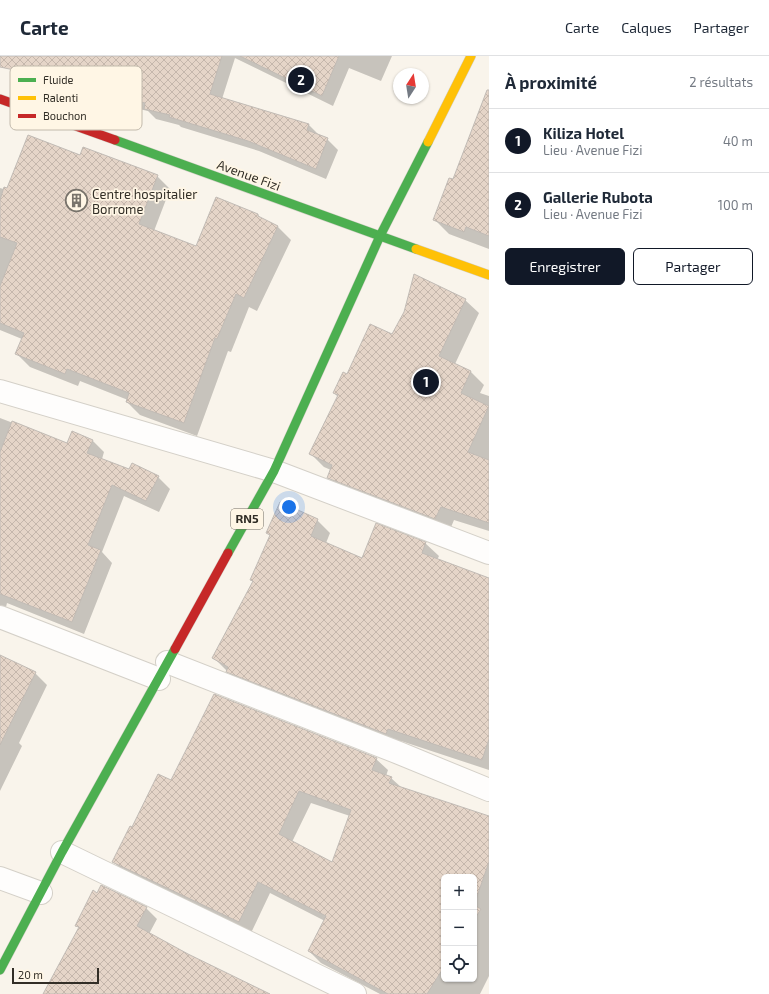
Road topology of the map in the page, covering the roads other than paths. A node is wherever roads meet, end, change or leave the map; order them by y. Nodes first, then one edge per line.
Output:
1 (471, 56) edge
2 (0, 99) edge
3 (10, 103) edge
4 (86, 130) edge
5 (380, 236) junction
6 (489, 275) edge
7 (0, 391) edge
8 (274, 471) junction
9 (489, 553) edge
10 (0, 617) edge
11 (163, 671) junction
12 (489, 790) edge
13 (62, 852) junction
14 (0, 878) edge
15 (41, 893) junction
16 (0, 970) edge
17 (355, 994) edge

1 - 5 main road, RN5
2 - 3 main road, Avenue Fizi
4 - 5 main road, Avenue Fizi
5 - 6 main road, Avenue Fizi
5 - 8 main road, RN5
7 - 8 street
8 - 9 street
8 - 11 main road, RN5
10 - 11 street
11 - 12 street
11 - 13 main road, RN5
13 - 15 main road, RN5
13 - 17 street
14 - 15 street
15 - 16 main road, RN5

